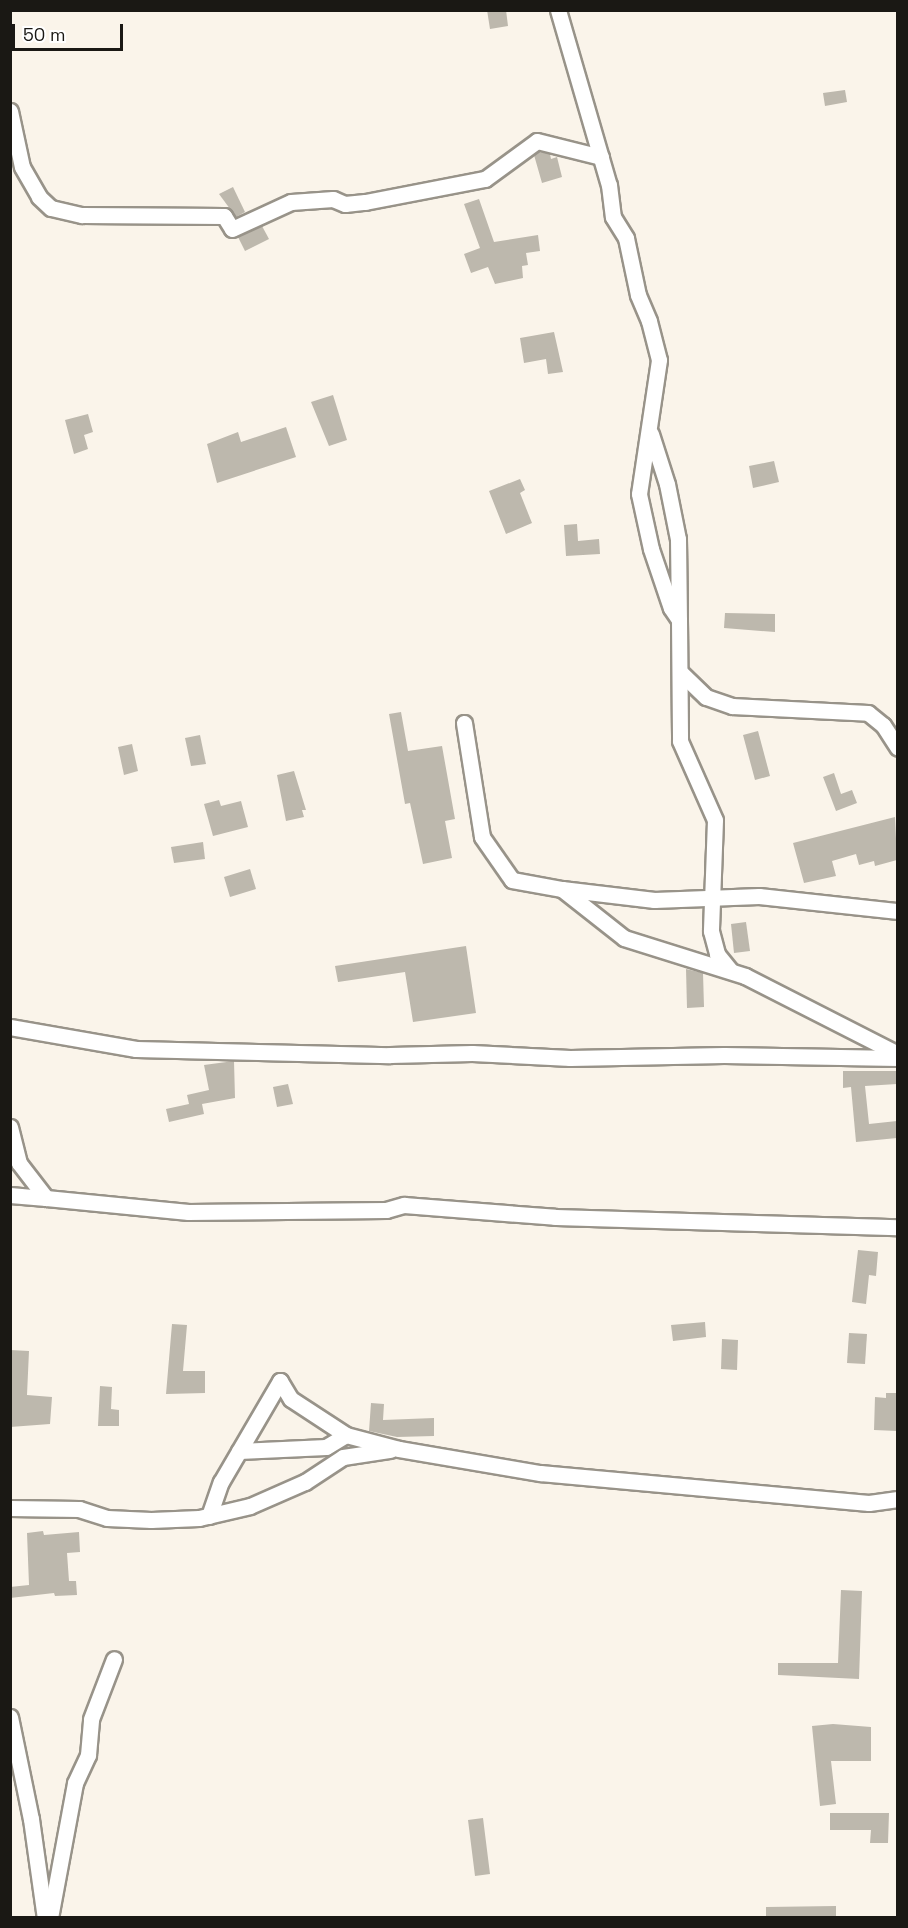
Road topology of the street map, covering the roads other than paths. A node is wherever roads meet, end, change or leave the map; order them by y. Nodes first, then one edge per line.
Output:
1 (558, 10) edge
2 (10, 111) edge
3 (601, 157) junction
4 (650, 430) junction
5 (679, 620) junction
6 (680, 672) junction
7 (464, 723) dead end
8 (897, 748) edge
9 (562, 889) junction
10 (715, 896) junction
11 (897, 911) edge
12 (730, 970) junction
13 (10, 1027) edge
14 (897, 1054) edge
15 (897, 1058) edge
16 (10, 1127) edge
17 (10, 1194) edge
18 (46, 1198) junction
19 (897, 1227) edge
20 (346, 1435) junction
21 (399, 1449) junction
22 (239, 1450) junction
23 (897, 1499) edge
24 (10, 1508) edge
25 (209, 1516) junction
26 (114, 1659) dead end
27 (10, 1717) edge
28 (46, 1914) edge
29 (30, 1917) edge

1 - 3 street
2 - 3 street
3 - 4 street
4 - 5 street
4 - 5 street
5 - 6 street
6 - 8 street
6 - 10 street
7 - 9 street
9 - 10 street
9 - 12 street
10 - 11 street
10 - 12 street
12 - 14 street
13 - 15 street
16 - 18 street
17 - 18 street
18 - 19 street
20 - 21 street
20 - 22 street
20 - 22 street
21 - 23 street
21 - 25 street
22 - 25 street
24 - 25 street
26 - 28 street
27 - 28 street
28 - 29 street

